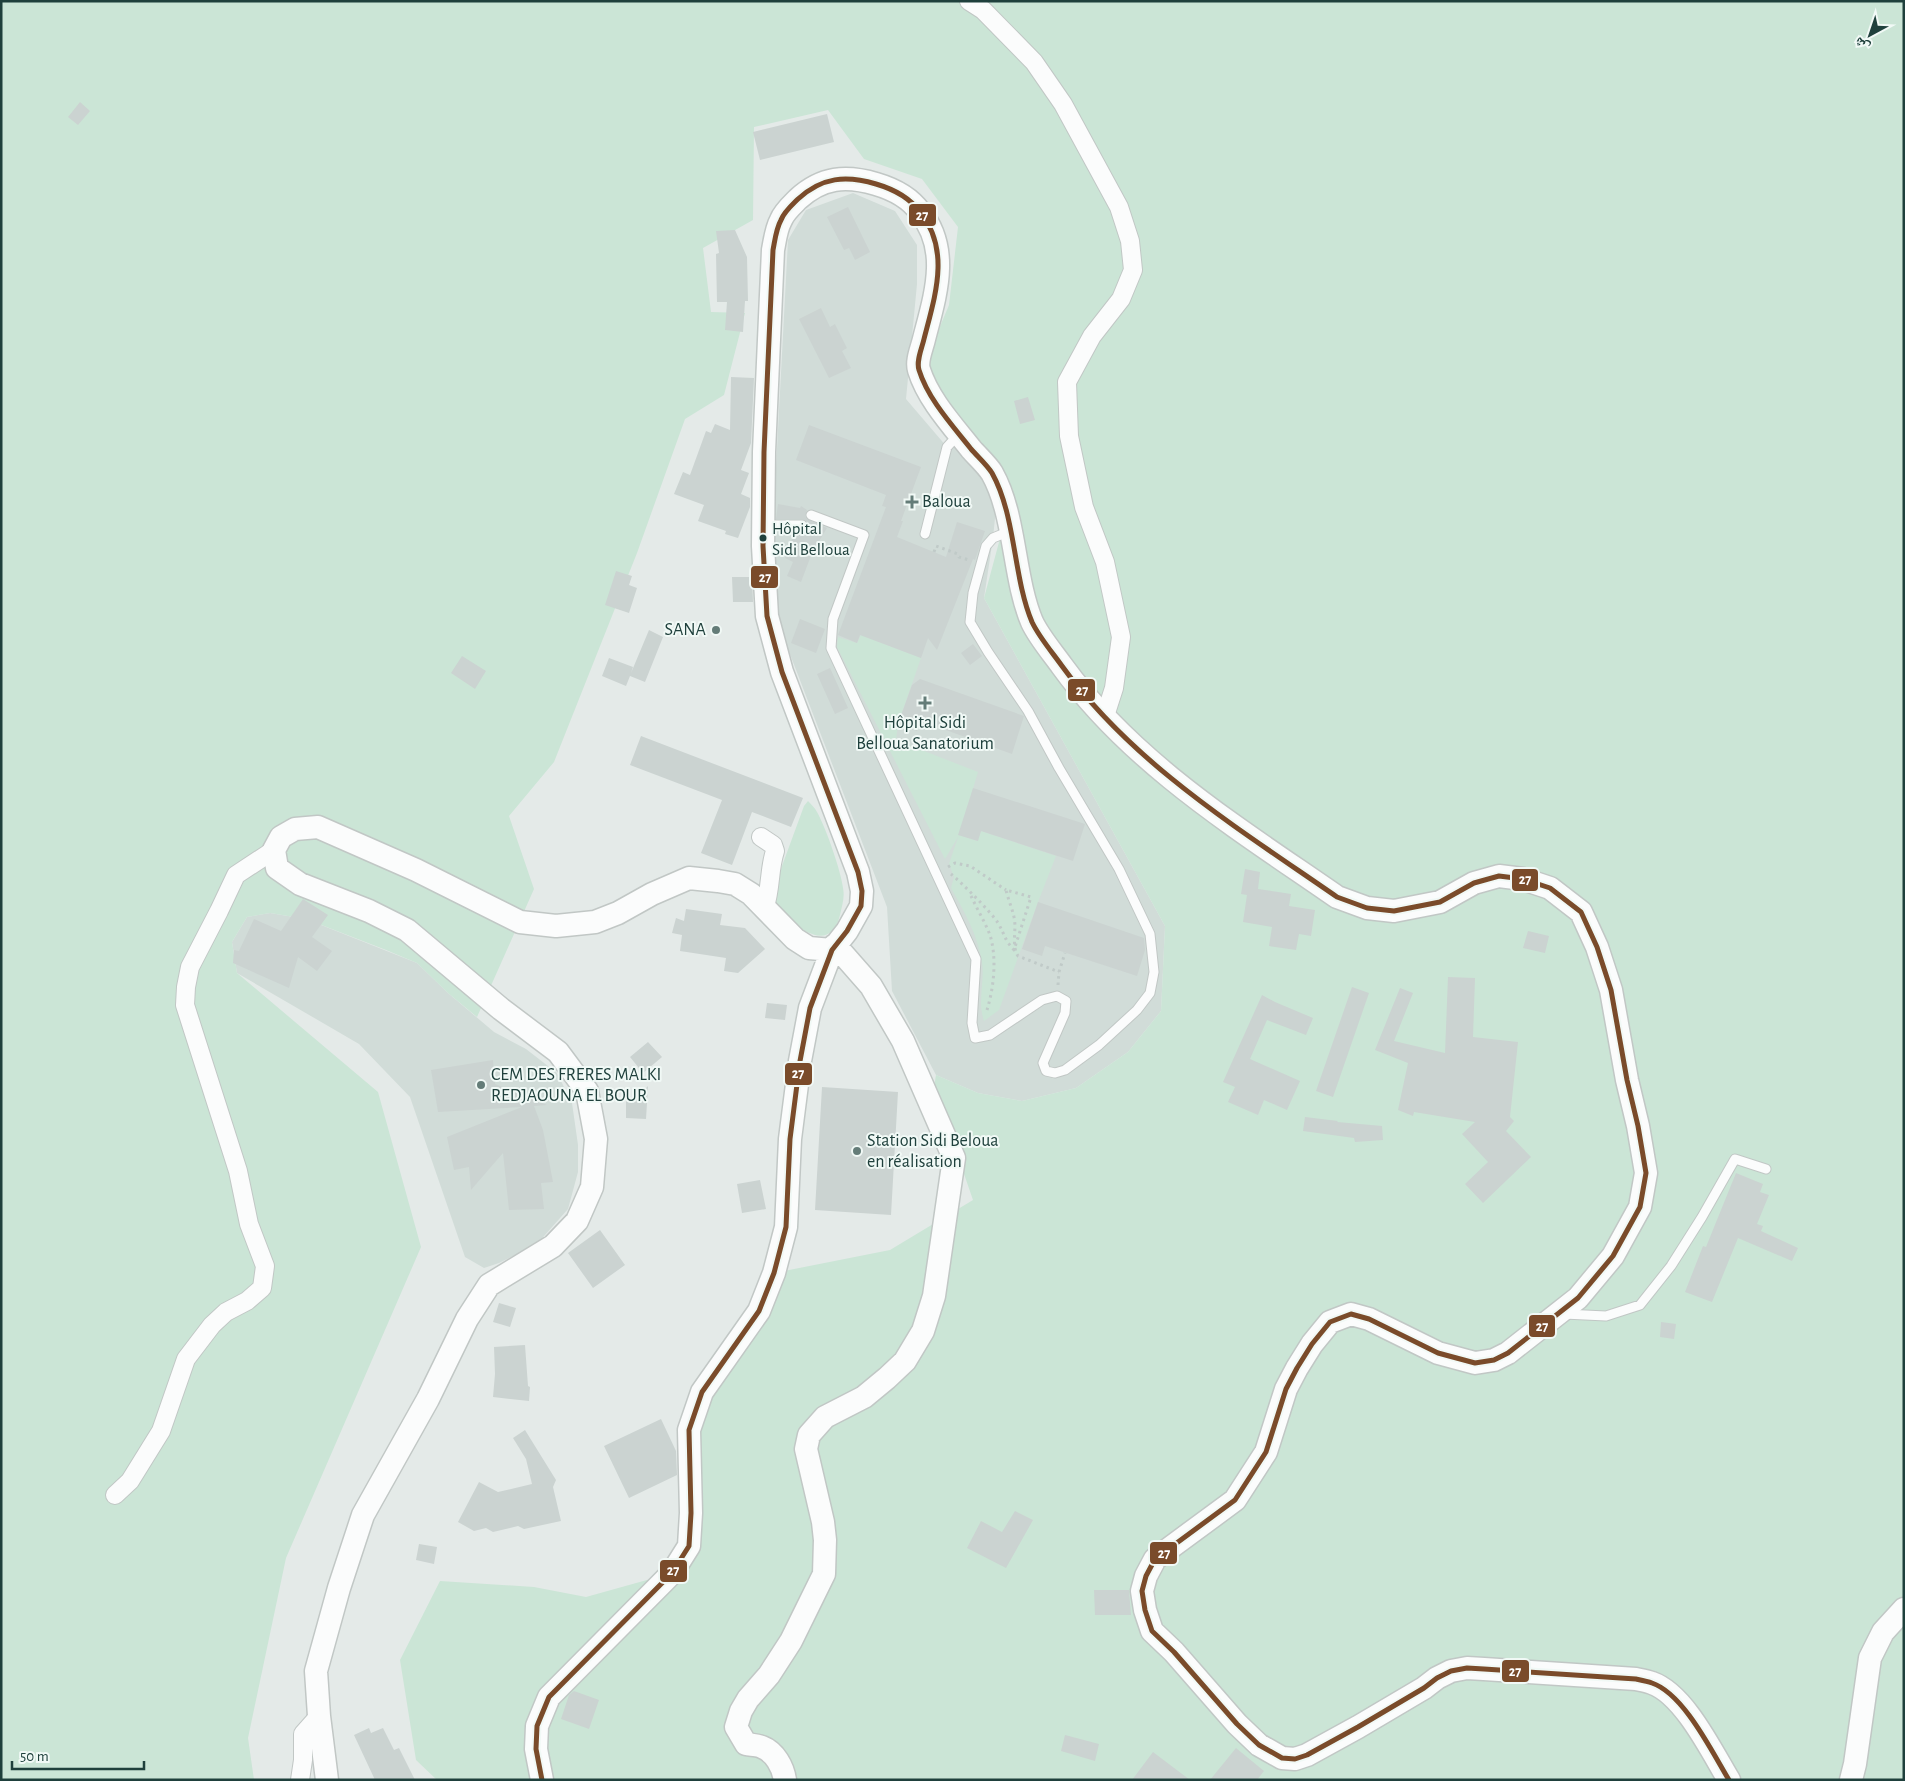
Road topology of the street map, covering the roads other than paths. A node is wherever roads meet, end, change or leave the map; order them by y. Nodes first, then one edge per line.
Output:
1 (969, 1) edge
2 (959, 434) junction
3 (811, 515) dead end
4 (763, 523) junction
5 (802, 525) dead end
6 (1010, 531) junction
7 (925, 534) dead end
8 (1105, 716) junction
9 (761, 837) dead end
10 (274, 850) junction
11 (765, 906) junction
12 (833, 948) junction
13 (1766, 1169) dead end
14 (1558, 1314) junction
15 (115, 1495) dead end
16 (1904, 1609) edge
17 (319, 1716) junction
18 (300, 1780) edge
19 (328, 1780) edge
20 (542, 1780) edge
21 (785, 1780) edge
22 (1729, 1780) edge
23 (1851, 1780) edge

1 - 8 street
2 - 4 street
2 - 6 street
2 - 7 lane
3 - 6 lane
4 - 5 lane
4 - 12 street
6 - 8 street
8 - 14 street
9 - 11 street
10 - 11 street
10 - 15 street
10 - 17 street
11 - 12 street
12 - 20 street
12 - 21 street
13 - 14 lane
14 - 22 street
16 - 23 street
17 - 18 street
17 - 19 street

